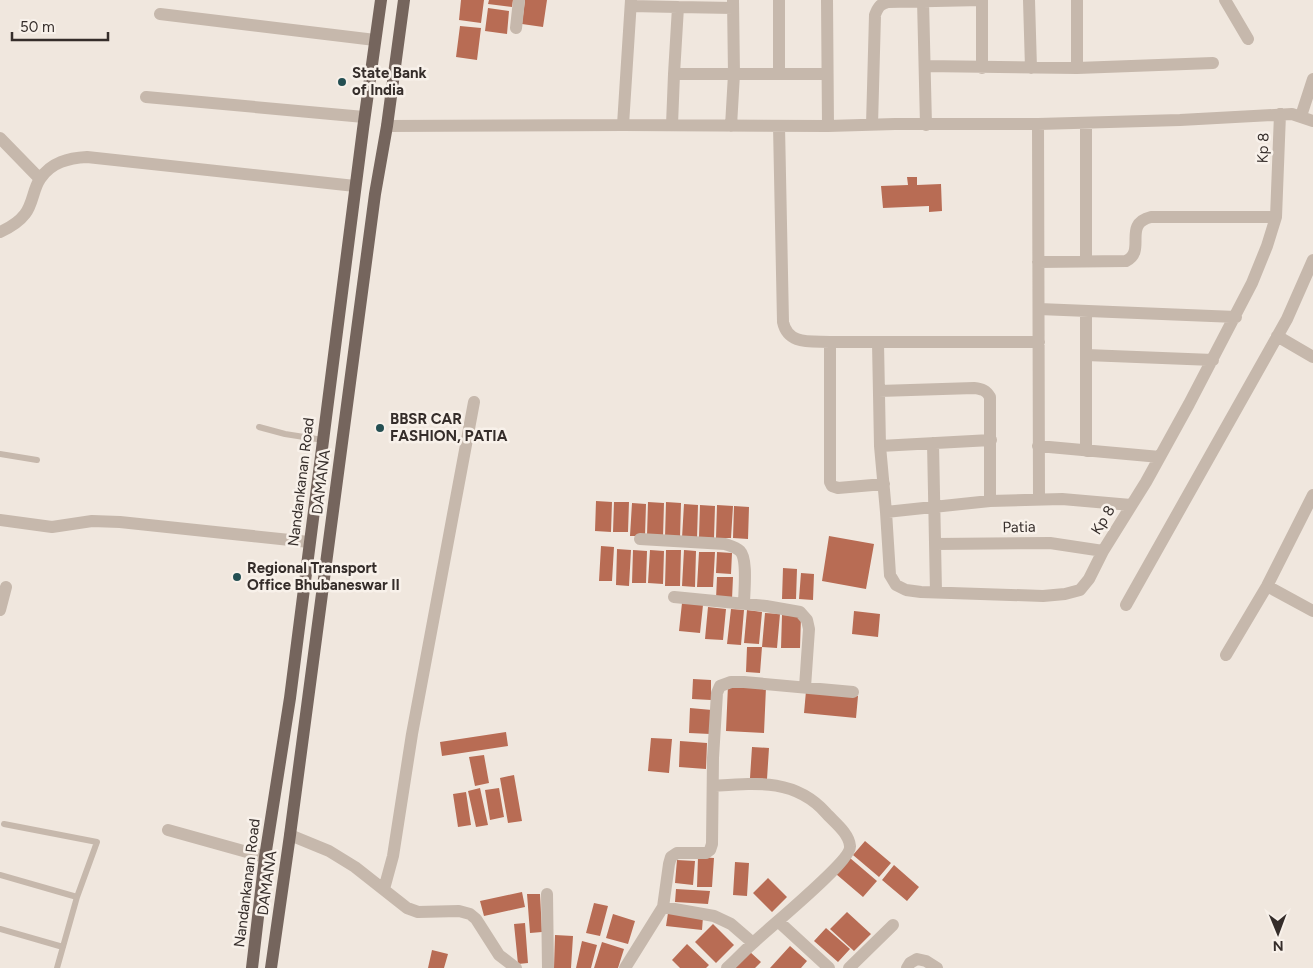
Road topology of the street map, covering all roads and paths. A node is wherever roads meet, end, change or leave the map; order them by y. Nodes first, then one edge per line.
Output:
1 (381, 0) edge
2 (404, 0) edge
3 (519, 0) edge
4 (779, 0) edge
5 (827, 0) edge
6 (982, 0) edge
7 (1029, 0) edge
8 (1077, 0) edge
9 (1226, 0) edge
10 (923, 1) edge
11 (631, 3) edge
12 (733, 4) edge
13 (678, 7) junction
14 (160, 14) dead end
15 (516, 28) dead end
16 (1248, 39) dead end
17 (375, 40) junction
18 (1213, 63) dead end
19 (925, 66) junction
20 (982, 68) junction
21 (1031, 68) junction
22 (1077, 68) junction
23 (674, 74) junction
24 (734, 74) junction
25 (779, 74) junction
26 (827, 74) junction
27 (1313, 79) edge
28 (146, 97) dead end
29 (1280, 114) junction
30 (364, 117) junction
31 (1307, 119) edge
32 (1086, 123) junction
33 (1038, 124) junction
34 (623, 125) junction
35 (672, 125) junction
36 (872, 125) junction
37 (926, 125) junction
38 (387, 126) junction
39 (731, 126) junction
40 (779, 126) junction
41 (828, 126) junction
42 (2, 144) edge
43 (40, 179) junction
44 (355, 186) junction
45 (1276, 217) junction
46 (0, 232) edge
47 (1313, 260) edge
48 (1086, 261) junction
49 (1038, 262) junction
50 (1039, 309) junction
51 (1086, 311) junction
52 (339, 314) junction
53 (359, 316) junction
54 (1236, 317) junction
55 (1277, 336) junction
56 (830, 342) junction
57 (1039, 342) junction
58 (878, 343) junction
59 (1086, 355) junction
60 (1313, 357) edge
61 (1213, 360) junction
62 (879, 391) junction
63 (474, 402) dead end
64 (259, 427) dead end
65 (322, 440) junction
66 (991, 440) junction
67 (933, 443) junction
68 (880, 446) junction
69 (1038, 446) junction
70 (1086, 451) junction
71 (0, 454) edge
72 (1160, 457) junction
73 (37, 460) dead end
74 (884, 484) junction
75 (1313, 495) edge
76 (1038, 499) junction
77 (990, 502) junction
78 (1131, 505) junction
79 (934, 508) junction
80 (886, 512) junction
81 (0, 520) edge
82 (640, 539) dead end
83 (309, 542) junction
84 (935, 544) junction
85 (1103, 551) junction
86 (1266, 586) junction
87 (6, 588) dead end
88 (936, 592) junction
89 (674, 597) dead end
90 (744, 604) junction
91 (1126, 606) dead end
92 (0, 610) edge
93 (1313, 611) edge
94 (1226, 655) dead end
95 (805, 687) junction
96 (853, 692) dead end
97 (713, 786) junction
98 (4, 824) dead end
99 (168, 830) dead end
100 (290, 835) junction
101 (266, 857) junction
102 (0, 875) edge
103 (384, 889) junction
104 (547, 894) dead end
105 (77, 897) junction
106 (663, 907) junction
107 (779, 922) junction
108 (894, 925) dead end
109 (0, 929) edge
110 (753, 943) junction
111 (63, 947) junction
112 (57, 968) edge
113 (252, 968) edge
114 (271, 968) edge
115 (516, 968) edge
116 (548, 968) edge
117 (625, 968) edge
118 (728, 968) edge
119 (829, 968) edge
120 (849, 968) edge
121 (907, 968) edge
122 (936, 968) edge

1 - 17 main road, Nandankanan Road
2 - 38 main road, DAMANA
3 - 15 street
4 - 25 street
5 - 26 street
6 - 10 street
6 - 20 street
7 - 21 street
8 - 22 street
9 - 16 street
10 - 19 street
10 - 36 street
11 - 13 street
11 - 34 street
12 - 13 street
12 - 24 street
13 - 23 street
14 - 17 street
17 - 30 main road, Nandankanan Road
18 - 22 street
19 - 20 street
19 - 37 street
20 - 21 street
21 - 22 street
23 - 24 street
23 - 35 street
24 - 25 street
24 - 39 street
25 - 26 street
26 - 41 street
27 - 31 street
28 - 30 street
29 - 31 street
29 - 32 street
29 - 45 street, Kp 8
30 - 44 main road, Nandankanan Road
32 - 33 street
32 - 48 street
33 - 37 street
33 - 49 street
34 - 35 street
34 - 38 street
35 - 39 street
36 - 37 street
36 - 41 street
38 - 53 main road, DAMANA
39 - 40 street
40 - 41 street
40 - 56 street
42 - 43 street
43 - 44 street
43 - 46 street
44 - 52 main road, Nandankanan Road
45 - 48 street
45 - 54 street, Kp 8
47 - 55 street
48 - 49 street
49 - 50 street
50 - 51 street
50 - 57 street
51 - 54 street
51 - 59 street
52 - 53 main road
52 - 65 main road, Nandankanan Road
53 - 100 main road, DAMANA
54 - 61 street, Kp 8
55 - 60 street
55 - 91 street
56 - 58 street
56 - 74 street
57 - 58 street
57 - 69 street
58 - 62 street, Kp 8
59 - 61 street
59 - 70 street
61 - 72 street, Kp 8
62 - 66 street
62 - 68 street, Kp 8
63 - 103 street
64 - 65 lane
65 - 83 main road, Nandankanan Road
66 - 67 street
66 - 77 street
67 - 68 street
67 - 79 street
68 - 74 street, Kp 8
69 - 70 street
69 - 76 street
70 - 72 street
71 - 73 lane
72 - 78 street, Kp 8
74 - 80 street, Kp 8
75 - 86 street
76 - 77 street
76 - 78 street
77 - 79 street
78 - 85 street, Kp 8
79 - 80 street
79 - 84 street
80 - 88 street, Kp 8
81 - 83 street
82 - 90 street
83 - 101 main road, Nandankanan Road
84 - 85 street, Patia
84 - 88 street
85 - 88 street, Kp 8
86 - 93 street
86 - 94 street
87 - 92 street
89 - 90 street
90 - 95 street
95 - 96 street
95 - 97 street
97 - 106 street
97 - 107 street
98 - 105 lane
99 - 101 street
100 - 103 street
100 - 114 main road, DAMANA
101 - 113 main road, Nandankanan Road
102 - 105 lane
103 - 115 street
104 - 116 street
105 - 111 lane
106 - 110 street
106 - 117 street
107 - 110 street
107 - 119 street
108 - 120 street
109 - 111 lane
110 - 118 street
111 - 112 lane
121 - 122 street

